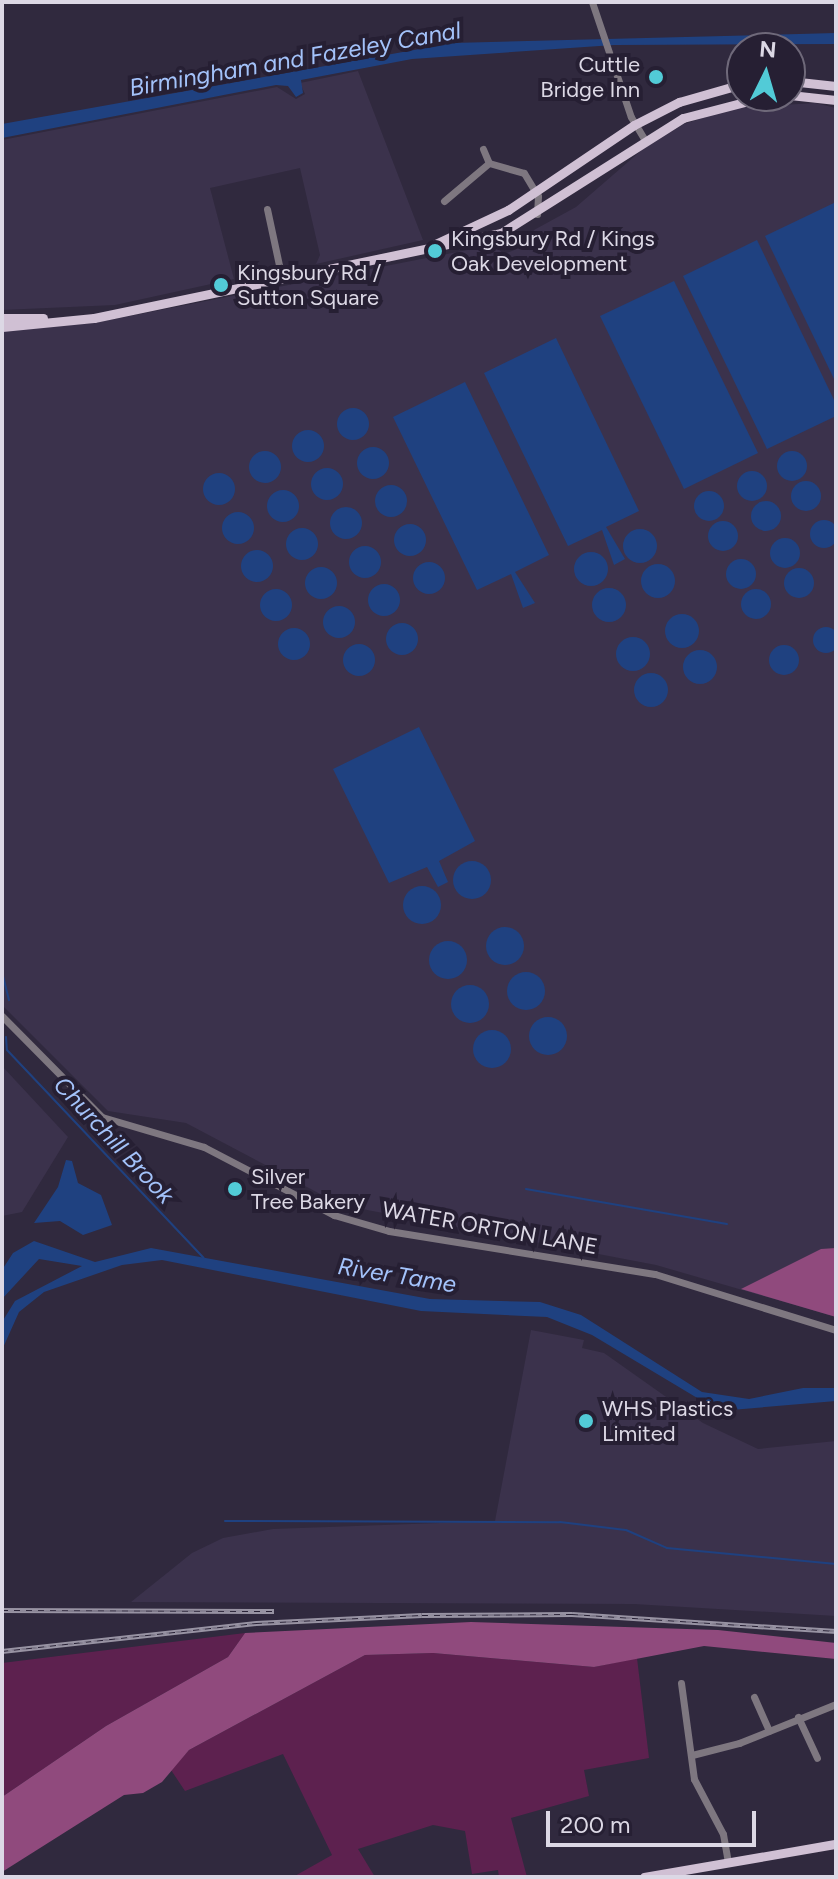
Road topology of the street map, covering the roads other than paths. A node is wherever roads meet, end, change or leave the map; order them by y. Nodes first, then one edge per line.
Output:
1 (592, 2) edge
2 (806, 83) edge
3 (836, 86) edge
4 (726, 89) edge
5 (806, 97) edge
6 (836, 100) edge
7 (726, 104) edge
8 (634, 125) junction
9 (645, 140) junction
10 (483, 149) dead end
11 (489, 163) junction
12 (605, 168) junction
13 (538, 194) junction
14 (444, 201) dead end
15 (267, 209) dead end
16 (508, 210) junction
17 (537, 214) junction
18 (511, 230) junction
19 (444, 240) junction
20 (427, 249) junction
21 (282, 279) junction
22 (3, 325) edge
23 (2, 1016) edge
24 (836, 1330) edge
25 (681, 1683) dead end
26 (694, 1692) dead end
27 (683, 1694) junction
28 (754, 1697) dead end
29 (836, 1704) edge
30 (798, 1717) junction
31 (769, 1731) junction
32 (804, 1753) dead end
33 (692, 1755) junction
34 (836, 1844) edge
35 (728, 1863) junction
36 (644, 1877) edge

1 - 8 street
2 - 3 main road
4 - 8 main road
5 - 6 main road
7 - 9 main road
8 - 9 street
8 - 13 main road
9 - 12 main road
10 - 11 street
11 - 13 street
11 - 14 street
12 - 13 street
12 - 17 main road
13 - 16 main road
13 - 17 street
15 - 21 street
16 - 18 main road
16 - 19 main road
17 - 18 main road
18 - 19 main road
18 - 20 main road
19 - 20 main road
20 - 21 main road
21 - 22 main road
23 - 24 street, WATER ORTON LANE
25 - 27 street
26 - 27 street
27 - 33 street
28 - 31 street
29 - 30 street
30 - 31 street
30 - 32 street
31 - 33 street
33 - 35 street
34 - 35 main road
35 - 36 main road

